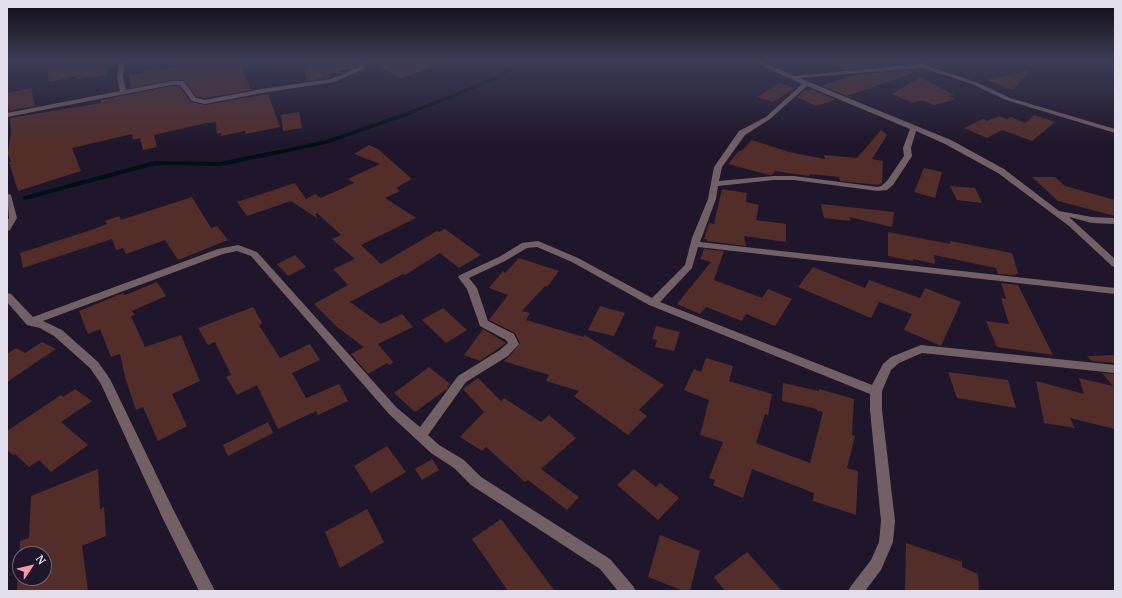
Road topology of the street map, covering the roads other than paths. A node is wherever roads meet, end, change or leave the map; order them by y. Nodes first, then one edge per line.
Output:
1 (123, 89) edge
2 (138, 89) edge
3 (186, 89) edge
4 (277, 89) edge
5 (801, 89) edge
6 (818, 89) edge
7 (987, 89) edge
8 (124, 92) junction
9 (7, 114) edge
10 (913, 129) junction
11 (1115, 131) edge
12 (715, 184) junction
13 (7, 195) edge
14 (1056, 212) junction
15 (1115, 221) edge
16 (7, 228) edge
17 (694, 244) junction
18 (1115, 264) edge
19 (1115, 291) edge
20 (7, 296) edge
21 (653, 303) junction
22 (31, 322) junction
23 (1115, 369) edge
24 (876, 391) junction
25 (421, 436) junction
26 (207, 591) edge
27 (628, 591) edge
28 (856, 591) edge

1 - 8 street
2 - 8 street
3 - 4 street
5 - 12 street
6 - 10 street
7 - 11 street
8 - 9 street
10 - 12 street
10 - 14 street
12 - 17 street
13 - 16 street
14 - 15 street
14 - 18 street
17 - 19 street
17 - 21 street
20 - 22 street
21 - 24 street
21 - 25 street
22 - 25 street
22 - 26 street
23 - 24 street
24 - 28 street
25 - 27 street

